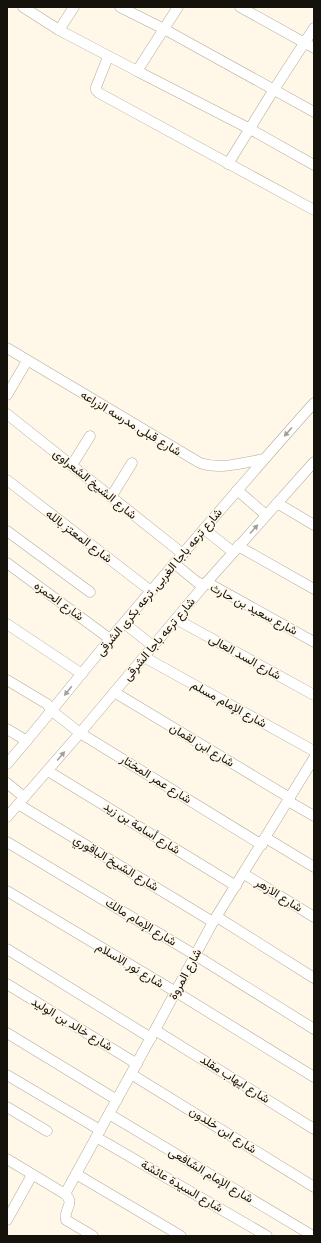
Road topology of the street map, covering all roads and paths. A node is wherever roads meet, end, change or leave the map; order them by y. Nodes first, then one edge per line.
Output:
1 (23, 7) edge
2 (74, 7) edge
3 (120, 7) edge
4 (178, 7) edge
5 (240, 7) edge
6 (314, 28) edge
7 (164, 29) junction
8 (59, 30) junction
9 (305, 43) junction
10 (314, 48) edge
11 (108, 57) junction
12 (137, 71) junction
13 (273, 91) junction
14 (314, 112) edge
15 (250, 129) junction
16 (228, 164) junction
17 (314, 165) edge
18 (314, 210) edge
19 (7, 348) edge
20 (27, 361) junction
21 (7, 395) edge
22 (314, 403) edge
23 (7, 414) edge
24 (90, 436) dead end
25 (264, 459) junction
26 (314, 462) edge
27 (132, 463) dead end
28 (72, 465) junction
29 (7, 480) edge
30 (237, 490) junction
31 (111, 497) junction
32 (277, 503) junction
33 (266, 515) junction
34 (314, 525) edge
35 (204, 529) junction
36 (7, 532) edge
37 (236, 549) junction
38 (183, 554) junction
39 (7, 563) edge
40 (175, 564) junction
41 (206, 583) junction
42 (314, 589) edge
43 (151, 591) junction
44 (90, 592) dead end
45 (176, 619) junction
46 (124, 623) junction
47 (7, 624) edge
48 (110, 639) junction
49 (314, 642) edge
50 (153, 646) junction
51 (144, 657) junction
52 (82, 674) junction
53 (7, 680) edge
54 (114, 692) junction
55 (314, 695) edge
56 (52, 710) junction
57 (7, 730) edge
58 (80, 733) junction
59 (27, 741) junction
60 (314, 751) edge
61 (313, 762) edge
62 (7, 764) edge
63 (48, 771) junction
64 (7, 783) edge
65 (289, 800) junction
66 (21, 801) junction
67 (314, 816) edge
68 (7, 817) edge
69 (7, 842) edge
70 (264, 842) junction
71 (314, 867) edge
72 (244, 874) junction
73 (236, 886) junction
74 (7, 891) edge
75 (314, 917) edge
76 (215, 919) junction
77 (7, 949) edge
78 (195, 955) junction
79 (314, 978) edge
80 (7, 984) edge
81 (176, 992) junction
82 (314, 1029) edge
83 (7, 1033) edge
84 (153, 1034) junction
85 (137, 1064) junction
86 (131, 1074) junction
87 (7, 1075) edge
88 (314, 1078) edge
89 (117, 1100) junction
90 (7, 1107) edge
91 (109, 1114) junction
92 (314, 1129) edge
93 (47, 1131) dead end
94 (98, 1134) junction
95 (7, 1159) edge
96 (76, 1174) junction
97 (32, 1175) junction
98 (314, 1187) edge
99 (65, 1194) junction
100 (7, 1220) edge
101 (92, 1236) edge
102 (181, 1236) edge
103 (268, 1236) edge
104 (312, 1236) edge

1 - 8 street
2 - 8 street
3 - 7 street
4 - 7 street
5 - 9 street
6 - 9 street
7 - 12 street
7 - 13 street
8 - 11 street
9 - 10 street
9 - 13 street
11 - 12 street
11 - 16 street
12 - 15 street
13 - 14 street
13 - 15 street
15 - 16 street
15 - 17 street
16 - 18 street
19 - 20 street, شارع قبلى مدرسه الزراعه
20 - 21 street
20 - 25 street, شارع قبلى مدرسه الزراعه
22 -> 25 street, شارع ترعه باجا الغربى, ترعه بكرى الشرقى
23 - 28 street, شارع الشيخ الشعراوى
24 - 28 street
25 - 30 street, شارع ترعه باجا الغربى, ترعه بكرى الشرقى
26 - 32 street, شارع ترعه باجا الشرقى
27 - 31 street
28 - 31 street, شارع الشيخ الشعراوى
29 - 43 street, شارع المعتز بالله
30 - 33 street
30 - 35 street, شارع ترعه باجا الغربى, ترعه بكرى الشرقى
31 - 38 street, شارع الشيخ الشعراوى
32 - 33 street, شارع ترعه باجا الشرقى
32 - 34 street
37 -> 33 street, شارع ترعه باجا الشرقى
35 - 37 street
35 - 38 street, شارع ترعه باجا الغربى, ترعه بكرى الشرقى
36 - 44 street
37 - 41 street, شارع ترعه باجا الشرقى
37 - 42 street
38 - 40 street, شارع ترعه باجا الغربى, ترعه بكرى الشرقى
39 - 48 street, شارع الحمزه
40 - 41 street, شارع سعيد بن حارث
40 - 43 street, شارع ترعه باجا الغربى, ترعه بكرى الشرقى
41 - 45 street, شارع ترعه باجا الشرقى
41 - 49 street, شارع سعيد بن حارث
43 - 46 street, شارع ترعه باجا الغربى, ترعه بكرى الشرقى
45 - 50 street, شارع ترعه باجا الشرقى
45 - 55 street, شارع السد العالى
46 - 48 street, شارع ترعه باجا الغربى, ترعه بكرى الشرقى
46 - 50 street
47 - 52 street
48 - 52 street, شارع ترعه باجا الغربى, ترعه بكرى الشرقى
50 - 51 street, شارع ترعه باجا الشرقى
51 - 54 street, شارع ترعه باجا الشرقى
51 - 60 street, شارع الإمام مسلم
52 -> 56 street, شارع ترعه باجا الغربى, ترعه بكرى الشرقى
53 - 56 street, شارع عمر المختار
54 - 58 street, شارع ترعه باجا الشرقى
54 - 65 street, شارع ابن لقمان
56 - 58 street, شارع عمر المختار
56 - 59 street, شارع ترعه باجا الغربى, ترعه بكرى الشرقى
57 - 59 street
63 -> 58 street, شارع ترعه باجا الشرقى
58 - 70 street, شارع عمر المختار
59 - 62 street, شارع ترعه باجا الغربى, ترعه بكرى الشرقى
61 - 65 street, شارع المروة
63 - 66 street, شارع ترعه باجا الشرقى
63 - 73 street, شارع أسامة بن زيد
64 - 66 street, شارع الشيخ الباقوري
65 - 67 street, شارع ابن لقمان
65 - 70 street, شارع المروة
66 - 68 street, شارع ترعه باجا الشرقى
66 - 76 street, شارع الشيخ الباقوري
69 - 78 street, شارع الإمام مالك
70 - 71 street, شارع عمر المختار
70 - 72 street, شارع المروة
72 - 73 street, شارع المروة
72 - 75 street, شارع الازهر
73 - 76 street, شارع المروة
74 - 81 street, شارع نور الاسلام
76 - 78 street, شارع المروة
76 - 79 street, شارع الشيخ الباقوري
77 - 84 street, شارع ايهاب مقلد
78 - 81 street, شارع المروة
78 - 82 street, شارع الإمام مالك
80 - 85 street, شارع خالد بن الوليد
81 - 84 street, شارع المروة
81 - 88 street, شارع نور الاسلام
83 - 89 street
84 - 85 street, شارع المروة
84 - 92 street, شارع ايهاب مقلد
85 - 86 street, شارع المروة
86 - 89 street, شارع المروة
86 - 98 street, شارع ابن خلدون
87 - 94 street, شارع السيدة عائشة
89 - 91 street, شارع المروة
90 - 93 street
91 - 94 street, شارع المروة
91 - 104 street, شارع الإمام الشافعى
94 - 96 street, شارع المروة
94 - 103 street, شارع السيدة عائشة
95 - 97 street
96 - 99 street, شارع المروة
96 - 102 street
97 - 99 street
97 - 100 street
99 - 101 street

